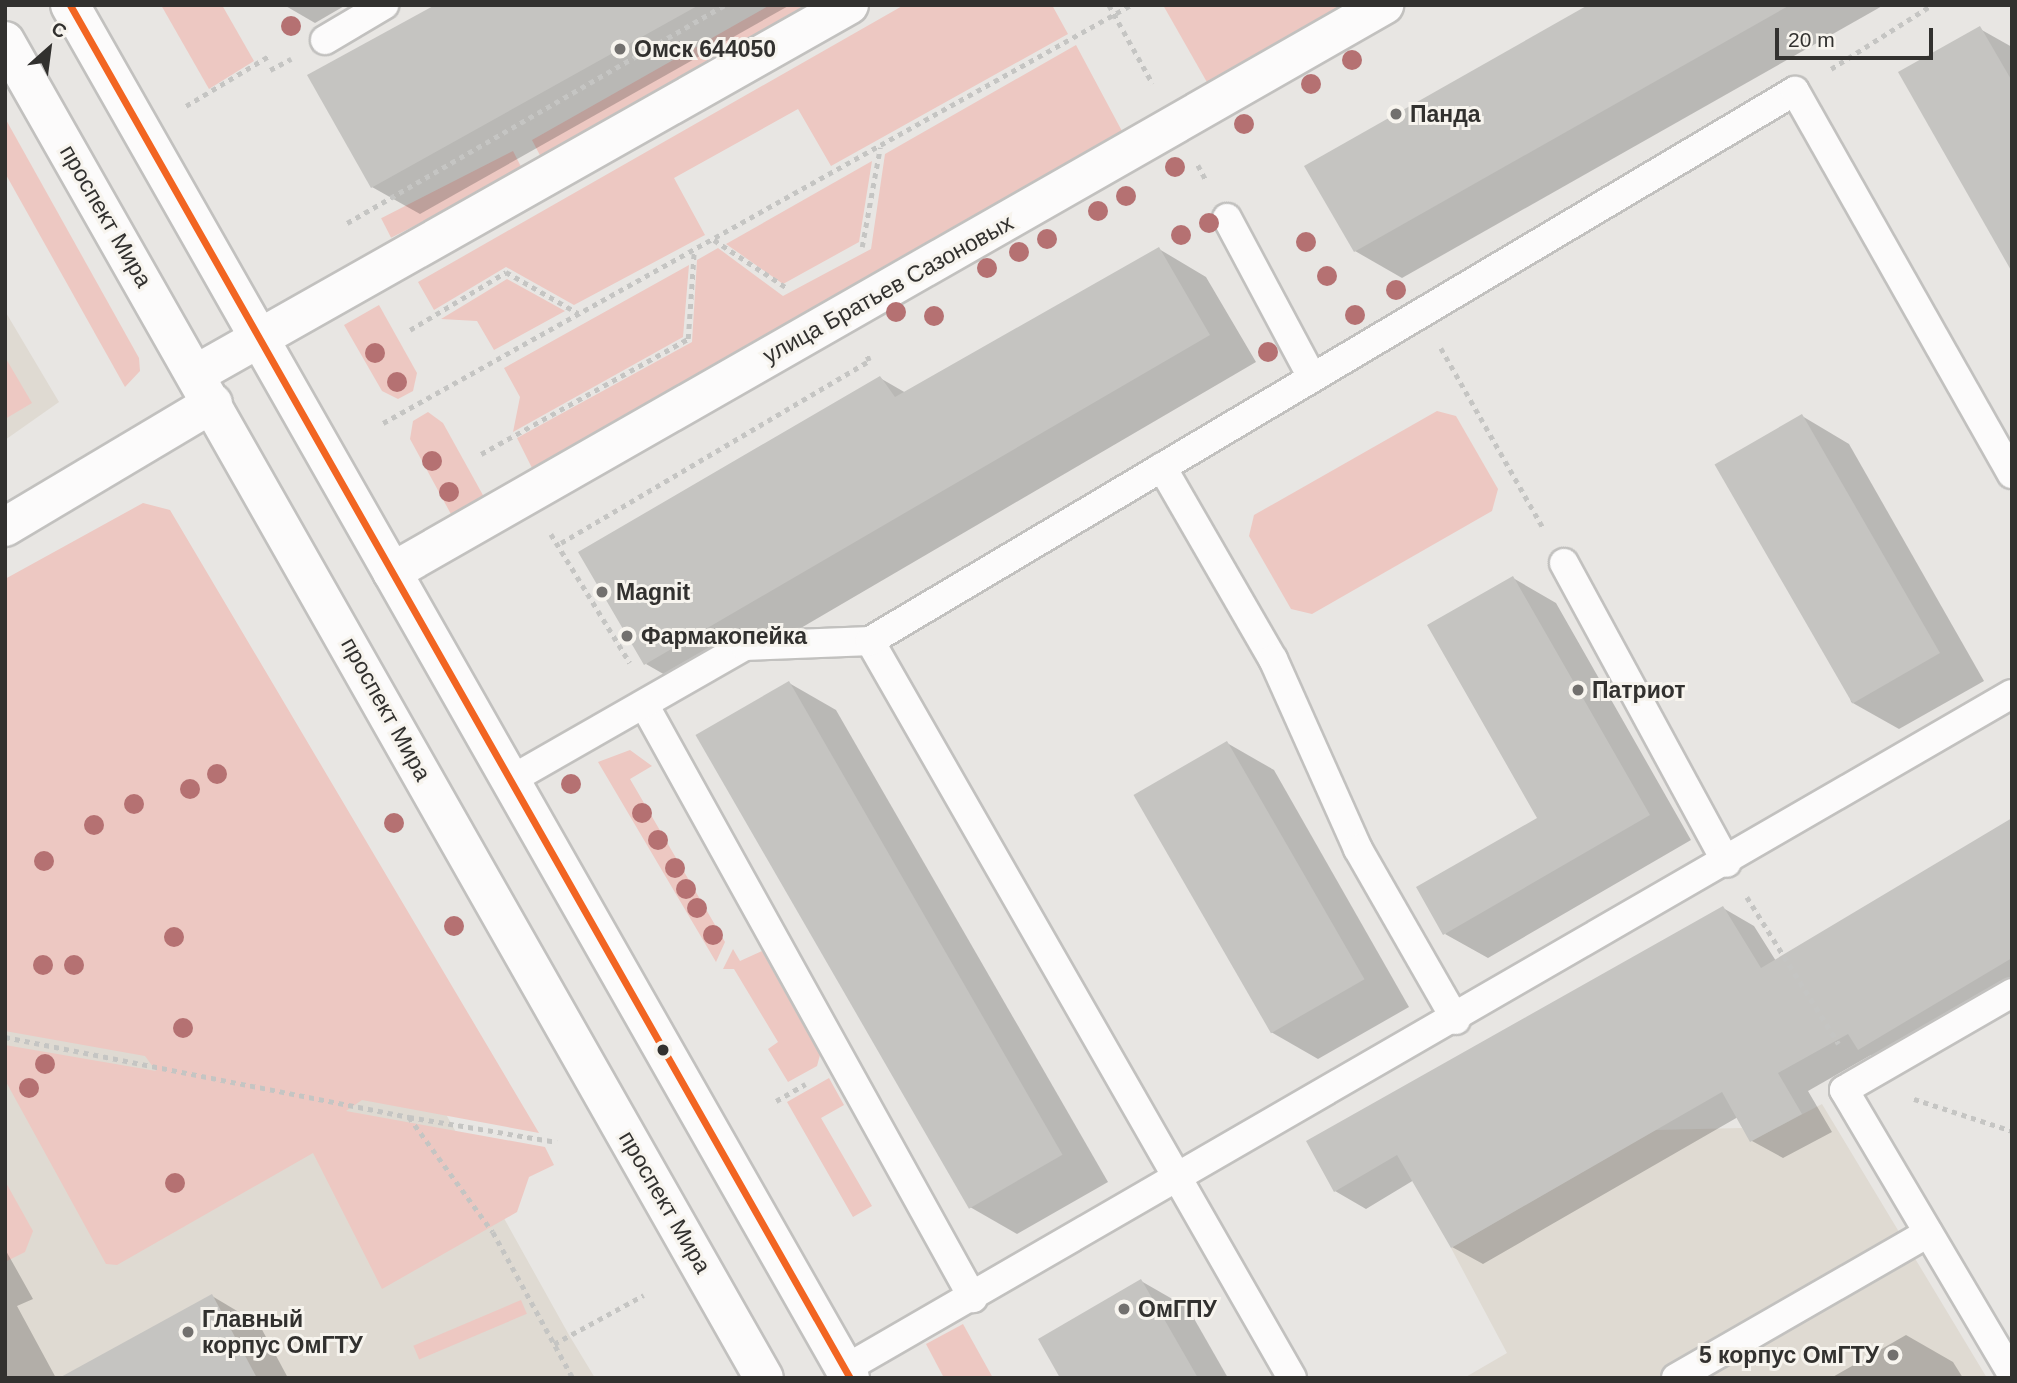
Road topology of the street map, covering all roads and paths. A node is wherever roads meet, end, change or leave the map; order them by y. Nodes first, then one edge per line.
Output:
1 (70, 5) edge
2 (384, 5) edge
3 (725, 5) edge
4 (849, 5) edge
5 (1109, 5) edge
6 (1131, 5) edge
7 (1384, 5) edge
8 (1932, 5) edge
9 (1114, 15) junction
10 (325, 40) dead end
11 (5, 41) edge
12 (269, 56) dead end
13 (1794, 91) junction
14 (186, 106) dead end
15 (1177, 127) junction
16 (880, 148) junction
17 (1227, 218) joint
18 (347, 223) dead end
19 (714, 240) junction
20 (694, 251) junction
21 (854, 251) dead end
22 (795, 284) dead end
23 (847, 312) junction
24 (579, 314) junction
25 (1421, 314) junction
26 (410, 330) dead end
27 (264, 340) junction
28 (1311, 375) junction
29 (205, 388) junction
30 (383, 423) dead end
31 (481, 454) dead end
32 (1163, 467) junction
33 (2012, 474) edge
34 (509, 504) junction
35 (5, 527) edge
36 (561, 543) junction
37 (1564, 563) joint
38 (392, 572) junction
39 (870, 641) junction
40 (2012, 694) edge
41 (645, 706) junction
42 (509, 781) junction
43 (1727, 863) junction
44 (2012, 993) edge
45 (1456, 1020) junction
46 (5, 1037) edge
47 (1862, 1081) junction
48 (409, 1117) junction
49 (2012, 1131) edge
50 (557, 1142) dead end
51 (1179, 1178) junction
52 (1928, 1233) junction
53 (644, 1295) dead end
54 (973, 1298) junction
55 (554, 1344) junction
56 (848, 1373) edge
57 (2012, 1374) edge
58 (573, 1378) edge
59 (764, 1378) edge
60 (1292, 1378) edge
61 (1676, 1378) edge

1 - 27 main road
2 - 10 lane
3 - 18 path
4 - 27 main road
5 - 9 path
6 - 9 path
7 - 15 main road, улица Братьев Сазоновых
8 - 13 path
9 - 15 path
9 - 16 path
11 - 29 main road, проспект Мира
12 - 14 path
13 - 25 lane
13 - 33 lane
15 - 17 path
15 - 23 main road, улица Братьев Сазоновых
16 - 19 path
16 - 21 path
17 - 28 lane
19 - 20 path
19 - 22 path
20 - 24 path
20 - 31 path
23 - 34 main road, улица Братьев Сазоновых
23 - 36 path
24 - 26 path
24 - 30 path
25 - 28 lane
25 - 37 path
27 - 29 main road
27 - 38 main road
28 - 32 lane
29 - 35 main road
29 - 59 main road, проспект Мира
32 - 39 lane
32 - 45 lane
34 - 36 path
34 - 38 main road, улица Братьев Сазоновых
36 - 41 path
37 - 43 lane
38 - 42 main road
39 - 41 lane
39 - 51 lane
40 - 43 lane
41 - 42 lane
41 - 54 lane
42 - 56 main road
43 - 45 lane
43 - 47 path
44 - 47 lane
45 - 51 lane
46 - 48 path
47 - 49 path
47 - 52 lane
48 - 50 path
48 - 55 path
51 - 54 lane
51 - 60 lane
52 - 57 lane
52 - 61 lane
53 - 55 path
54 - 56 lane
55 - 58 path

